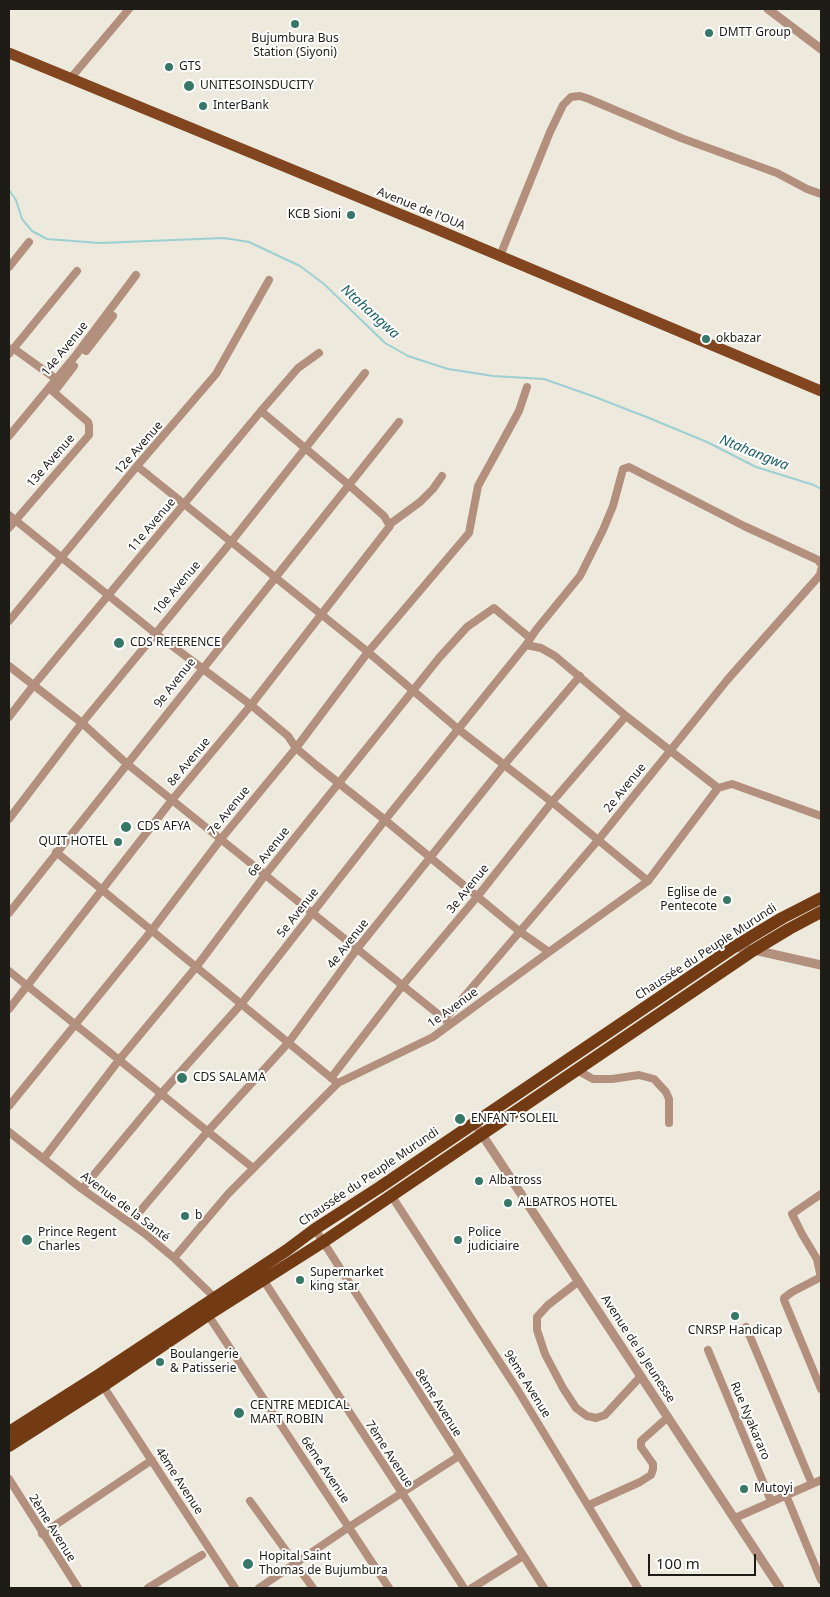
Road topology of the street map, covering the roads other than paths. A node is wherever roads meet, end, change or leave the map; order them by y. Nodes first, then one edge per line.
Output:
1 (129, 9) edge
2 (768, 9) edge
3 (821, 49) edge
4 (9, 53) edge
5 (70, 79) junction
6 (821, 194) edge
7 (29, 242) dead end
8 (500, 256) junction
9 (9, 266) edge
10 (77, 271) dead end
11 (136, 275) dead end
12 (269, 280) dead end
13 (113, 316) dead end
14 (10, 352) edge
15 (318, 353) dead end
16 (365, 373) dead end
17 (56, 379) junction
18 (527, 387) dead end
19 (51, 390) junction
20 (821, 391) edge
21 (261, 411) junction
22 (398, 422) dead end
23 (9, 436) edge
24 (306, 447) junction
25 (137, 466) junction
26 (442, 476) dead end
27 (349, 485) junction
28 (184, 505) junction
29 (12, 517) edge
30 (389, 527) junction
31 (9, 528) edge
32 (231, 542) junction
33 (62, 558) junction
34 (821, 564) edge
35 (821, 570) edge
36 (275, 578) junction
37 (109, 595) junction
38 (322, 615) junction
39 (9, 621) edge
40 (154, 633) junction
41 (528, 642) junction
42 (368, 652) junction
43 (9, 666) edge
44 (201, 668) junction
45 (580, 676) junction
46 (33, 686) junction
47 (413, 690) junction
48 (251, 705) junction
49 (626, 716) junction
50 (9, 717) edge
51 (82, 724) junction
52 (458, 729) junction
53 (296, 748) junction
54 (669, 751) junction
55 (126, 763) junction
56 (504, 765) junction
57 (338, 784) junction
58 (718, 788) junction
59 (172, 800) junction
60 (552, 802) junction
61 (821, 816) edge
62 (9, 819) edge
63 (386, 820) junction
64 (221, 839) junction
65 (599, 839) junction
66 (56, 852) junction
67 (431, 858) junction
68 (265, 875) junction
69 (648, 881) junction
70 (102, 890) junction
71 (477, 897) junction
72 (821, 898) edge
73 (821, 912) edge
74 (9, 913) edge
75 (312, 913) junction
76 (152, 930) junction
77 (519, 931) junction
78 (734, 947) junction
79 (357, 949) junction
80 (754, 950) junction
81 (548, 952) junction
82 (821, 965) edge
83 (197, 966) junction
84 (9, 972) edge
85 (27, 986) junction
86 (402, 986) junction
87 (242, 1003) junction
88 (9, 1009) edge
89 (448, 1022) junction
90 (75, 1024) junction
91 (289, 1042) junction
92 (119, 1060) junction
93 (577, 1070) junction
94 (334, 1081) junction
95 (160, 1095) junction
96 (9, 1106) edge
97 (475, 1123) junction
98 (669, 1123) dead end
99 (208, 1131) junction
100 (9, 1132) edge
101 (482, 1135) junction
102 (44, 1158) junction
103 (253, 1168) junction
104 (82, 1189) junction
105 (821, 1194) edge
106 (391, 1195) junction
107 (130, 1223) junction
108 (315, 1230) junction
109 (323, 1242) junction
110 (174, 1258) junction
111 (819, 1258) edge
112 (821, 1278) edge
113 (264, 1281) junction
114 (579, 1281) junction
115 (219, 1302) junction
116 (208, 1315) junction
117 (746, 1328) dead end
118 (708, 1350) dead end
119 (641, 1376) junction
120 (104, 1386) junction
121 (821, 1390) edge
122 (668, 1417) junction
123 (9, 1432) edge
124 (9, 1446) edge
125 (459, 1456) junction
126 (152, 1460) junction
127 (9, 1479) edge
128 (821, 1480) edge
129 (812, 1484) junction
130 (401, 1493) junction
131 (786, 1495) junction
132 (250, 1501) dead end
133 (771, 1501) junction
134 (589, 1505) junction
135 (735, 1518) junction
136 (349, 1527) junction
137 (42, 1534) junction
138 (202, 1555) dead end
139 (523, 1556) junction
140 (296, 1564) junction
141 (821, 1580) edge
142 (153, 1587) edge
143 (78, 1588) edge
144 (235, 1588) edge
145 (259, 1588) edge
146 (313, 1588) edge
147 (389, 1588) edge
148 (464, 1588) edge
149 (472, 1588) edge
150 (544, 1588) edge
151 (638, 1588) edge
152 (780, 1588) edge

1 - 5 street
2 - 3 street
4 - 5 main road, Avenue de l'OUA
5 - 8 main road, Avenue de l'OUA
6 - 8 street
7 - 9 street
8 - 20 main road, Avenue de l'OUA
10 - 14 street
11 - 17 street, 14e Avenue
12 - 25 street, 12e Avenue
13 - 19 street
14 - 17 street
15 - 21 street, 11e Avenue
16 - 24 street, 10e Avenue
17 - 19 street, 14e Avenue
18 - 42 street, 7e Avenue
19 - 23 street, 14e Avenue
19 - 29 street, 13e Avenue
21 - 24 street
21 - 28 street, 11e Avenue
22 - 27 street, 9e Avenue
24 - 27 street
24 - 32 street, 10e Avenue
25 - 28 street
25 - 33 street, 12e Avenue
26 - 30 street, 8e Avenue
27 - 30 street
27 - 36 street, 9e Avenue
28 - 32 street
28 - 37 street, 11e Avenue
29 - 31 street, 13e Avenue
29 - 33 street
30 - 38 street, 8e Avenue
32 - 36 street
32 - 40 street, 10e Avenue
33 - 37 street
33 - 39 street, 12e Avenue
34 - 41 street
35 - 54 street, 2e Avenue
36 - 38 street
36 - 44 street, 9e Avenue
37 - 40 street
37 - 46 street, 11e Avenue
38 - 42 street
38 - 48 street, 8e Avenue
40 - 44 street
40 - 51 street, 10e Avenue
41 - 45 street
41 - 47 street, 6e Avenue
41 - 52 street, 5e Avenue
42 - 47 street
42 - 53 street, 7e Avenue
43 - 46 street
44 - 48 street
44 - 55 street, 9e Avenue
45 - 49 street
45 - 56 street, 4e Avenue
46 - 50 street, 11e Avenue
46 - 51 street
47 - 52 street
47 - 57 street, 6e Avenue
48 - 53 street
48 - 59 street, 8e Avenue
49 - 54 street
49 - 60 street, 3e Avenue
51 - 55 street
51 - 62 street, 10e Avenue
52 - 56 street
52 - 63 street, 5e Avenue
53 - 57 street
53 - 64 street, 7e Avenue
54 - 58 street
54 - 65 street, 2e Avenue
55 - 59 street
55 - 66 street, 9e Avenue
56 - 60 street
56 - 67 street, 4e Avenue
57 - 63 street
57 - 68 street, 6e Avenue
58 - 61 street
58 - 69 street, 1e Avenue
59 - 64 street
59 - 70 street, 8e Avenue
60 - 65 street
60 - 71 street, 3e Avenue
63 - 67 street
63 - 75 street, 5e Avenue
64 - 68 street
64 - 76 street, 7e Avenue
65 - 69 street
65 - 77 street, 2e Avenue
66 - 70 street
66 - 74 street, 9e Avenue
67 - 71 street
67 - 79 street, 4e Avenue
68 - 75 street
68 - 83 street, 6e Avenue
69 - 81 street, 1e Avenue
70 - 76 street
70 - 85 street, 8e Avenue
71 - 77 street
71 - 86 street, 3e Avenue
72 - 78 highway, Chaussée du Peuple Murundi
73 - 80 highway, Chaussée du Peuple Murundi
75 - 79 street
75 - 87 street, 5e Avenue
76 - 83 street
76 - 90 street, 7e Avenue
77 - 81 street
77 - 89 street, 2e Avenue
78 - 80 street
78 - 97 highway, Chaussée du Peuple Murundi
79 - 86 street
79 - 91 street, 4e Avenue
80 - 82 street
80 - 93 highway, Chaussée du Peuple Murundi
81 - 89 street, 1e Avenue
83 - 87 street
83 - 92 street, 6e Avenue
84 - 85 street
85 - 88 street, 8e Avenue
85 - 90 street
86 - 89 street
86 - 94 street, 3e Avenue
87 - 91 street
87 - 95 street, 5e Avenue
89 - 94 street, 1e Avenue
90 - 92 street
90 - 96 street, 7e Avenue
91 - 94 street
91 - 99 street, 4e Avenue
92 - 95 street
92 - 102 street, 6e Avenue
93 - 98 street
93 - 101 highway, Chaussée du Peuple Murundi
94 - 103 street, 1e Avenue
95 - 99 street
95 - 104 street, 5e Avenue
97 - 101 street, Avenue de la Jeunesse
97 - 108 highway, Chaussée du Peuple Murundi
99 - 103 street
99 - 107 street, 4e Avenue
100 - 102 street, Avenue de la Santé
101 - 106 highway, Chaussée du Peuple Murundi
101 - 114 street, Avenue de la Jeunesse
102 - 104 street, Avenue de la Santé
103 - 110 street, 1e Avenue
104 - 107 street, Avenue de la Santé
105 - 111 street
106 - 109 highway, Chaussée du Peuple Murundi
106 - 134 street, 9ème Avenue
107 - 110 street, Avenue de la Santé
108 - 109 street, 8ème Avenue
108 - 115 highway, Chaussée du Peuple Murundi
109 - 113 highway, Chaussée du Peuple Murundi
109 - 125 street, 8ème Avenue
110 - 115 street, Avenue de la Santé
111 - 112 street
112 - 121 street
113 - 115 highway, Chaussée du Peuple Murundi
113 - 130 street, 7ème Avenue
114 - 119 street, Avenue de la Jeunesse
114 - 119 street
115 - 116 highway, Chaussée du Peuple Murundi
115 - 123 highway, Chaussée du Peuple Murundi
116 - 120 highway, Chaussée du Peuple Murundi
116 - 136 street, 6ème Avenue
117 - 129 street
118 - 133 street, Rue Nyakararo
119 - 122 street, Avenue de la Jeunesse
120 - 124 highway, Chaussée du Peuple Murundi
120 - 126 street, 4ème Avenue
122 - 134 street
122 - 135 street, Avenue de la Jeunesse
125 - 130 street
125 - 139 street, 8ème Avenue
126 - 137 street
126 - 144 street, 4ème Avenue
127 - 137 street, 2ème Avenue
128 - 129 street
129 - 131 street
130 - 136 street
130 - 148 street, 7ème Avenue
131 - 133 street
131 - 141 street
132 - 140 street
133 - 135 street
134 - 151 street, 9ème Avenue
135 - 152 street, Avenue de la Jeunesse
136 - 140 street
136 - 147 street, 6ème Avenue
137 - 143 street, 2ème Avenue
138 - 142 street
139 - 149 street
139 - 150 street, 8ème Avenue
140 - 145 street
140 - 146 street

